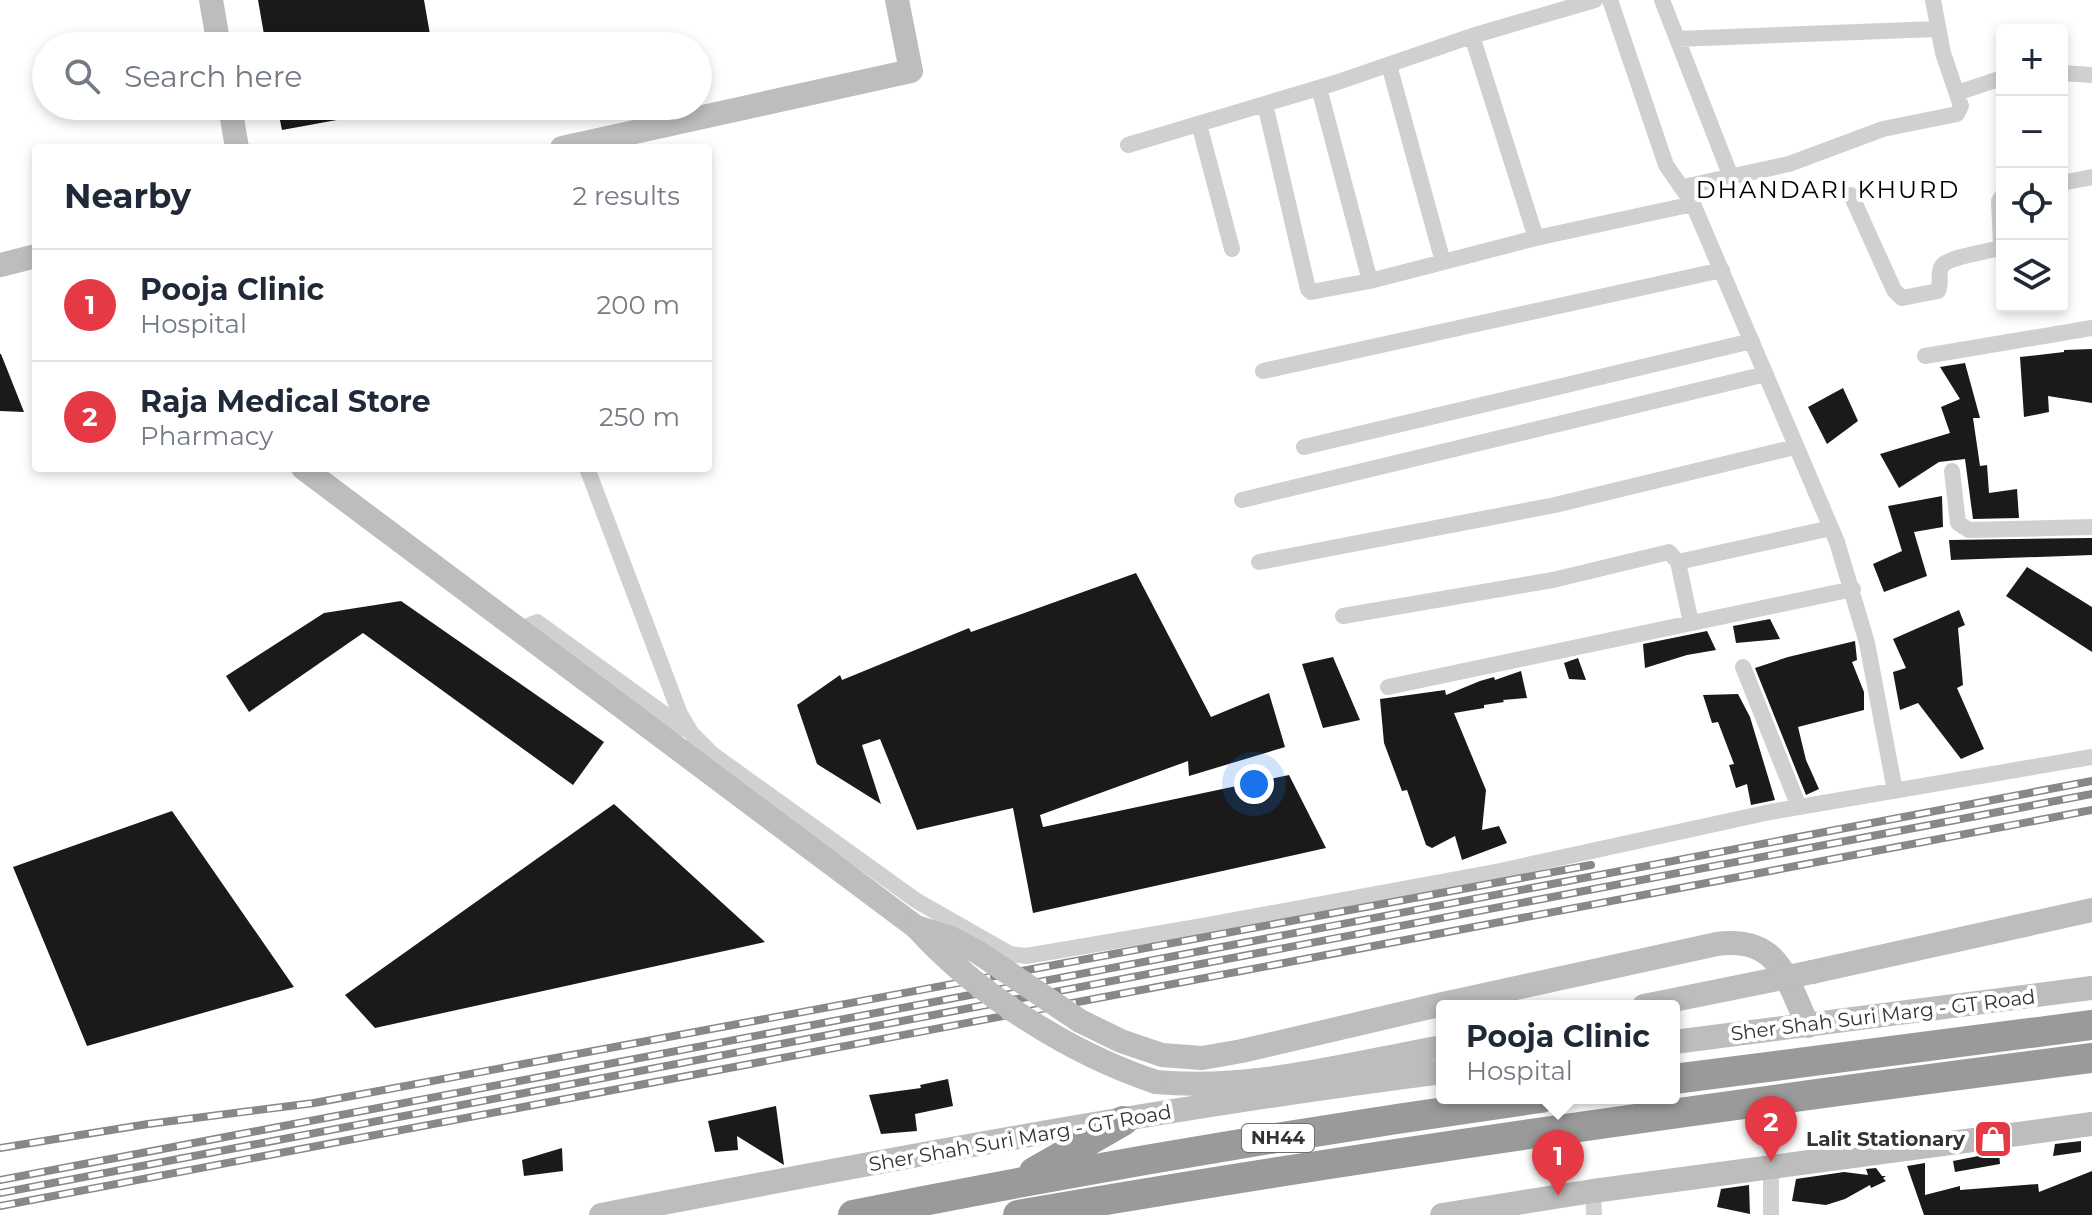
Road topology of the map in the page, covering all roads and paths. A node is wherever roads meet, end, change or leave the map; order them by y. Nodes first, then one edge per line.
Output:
1 (211, 0) edge
2 (897, 0) edge
3 (1595, 0) edge
4 (1610, 0) edge
5 (1662, 0) edge
6 (1933, 0) edge
7 (1937, 29) junction
8 (217, 32) edge
9 (1472, 36) junction
10 (1677, 39) junction
11 (1389, 65) junction
12 (2068, 73) edge
13 (2092, 75) edge
14 (1996, 80) edge
15 (1319, 88) junction
16 (1957, 93) junction
17 (1265, 104) junction
18 (712, 115) edge
19 (232, 120) edge
20 (689, 120) edge
21 (1199, 124) junction
22 (236, 144) edge
23 (580, 144) edge
24 (1128, 145) dead end
25 (1731, 177) junction
26 (2092, 177) edge
27 (2068, 182) edge
28 (1683, 187) junction
29 (1851, 195) dead end
30 (1693, 204) junction
31 (1536, 238) junction
32 (2001, 240) edge
33 (1232, 249) dead end
34 (32, 259) edge
35 (1443, 262) junction
36 (0, 265) edge
37 (1722, 270) junction
38 (1370, 281) junction
39 (2092, 328) edge
40 (1752, 341) junction
41 (1925, 356) dead end
42 (1263, 371) dead end
43 (1766, 374) junction
44 (1304, 447) dead end
45 (1795, 447) junction
46 (1952, 471) dead end
47 (308, 472) edge
48 (589, 472) edge
49 (1242, 500) dead end
50 (2092, 527) edge
51 (1831, 528) junction
52 (1259, 562) dead end
53 (1678, 562) junction
54 (1853, 589) junction
55 (1343, 616) dead end
56 (1691, 623) junction
57 (519, 630) junction
58 (1743, 667) dead end
59 (1388, 687) dead end
60 (692, 734) junction
61 (2092, 757) edge
62 (1895, 791) junction
63 (1799, 807) junction
64 (2092, 910) edge
65 (916, 927) junction
66 (2092, 988) edge
67 (1461, 1000) edge
68 (1672, 1000) edge
69 (1436, 1006) edge
70 (2092, 1025) edge
71 (1808, 1026) junction
72 (1680, 1041) edge
73 (1436, 1048) edge
74 (2092, 1058) edge
75 (1436, 1073) edge
76 (1680, 1078) edge
77 (1501, 1104) edge
78 (1123, 1121) junction
79 (2092, 1124) edge
80 (1771, 1168) junction
81 (1015, 1183) junction
82 (1594, 1203) edge
83 (601, 1215) edge
84 (853, 1215) edge
85 (1018, 1215) edge
86 (1442, 1215) edge
87 (1771, 1215) edge

1 - 8 street
2 - 18 street
3 - 9 street
4 - 28 street
5 - 10 street
6 - 7 street
7 - 10 street
7 - 16 street
9 - 11 street
9 - 31 street
10 - 25 street
11 - 15 street
11 - 35 street
12 - 13 street
14 - 16 street
15 - 17 street
15 - 38 street
16 - 25 street
17 - 21 street
17 - 38 street
19 - 22 street
20 - 23 street
21 - 24 street
21 - 33 street
25 - 28 street
26 - 27 street
28 - 30 street
29 - 32 street
30 - 31 street
30 - 37 street
31 - 35 street
34 - 36 street
35 - 38 street
37 - 40 street
37 - 42 street
39 - 41 street
40 - 43 street
40 - 44 street
43 - 45 street
43 - 49 street
45 - 51 street
45 - 52 street
46 - 50 street
47 - 57 street
48 - 60 street
51 - 53 street
51 - 54 street
53 - 55 street
53 - 56 street
54 - 56 street
54 - 62 street
56 - 59 street
57 - 60 street
57 - 65 street
58 - 63 street
60 - 63 street
61 - 62 street
62 - 63 street
64 - 68 street, bridge
65 - 69 street, bridge
65 - 73 street, bridge
66 - 71 street, Sher Shah Suri Marg - GT Road
67 - 71 street, bridge
70 - 76 highway, Sher Shah Suri Marg - GT Road
71 - 72 street, Sher Shah Suri Marg - GT Road
74 - 85 highway, NH44
75 - 78 street, Sher Shah Suri Marg - GT Road
77 - 81 highway, NH44
78 - 81 highway
78 - 83 street, Sher Shah Suri Marg - GT Road
79 - 80 street
80 - 82 street
80 - 87 street
81 - 84 highway, NH44
82 - 86 street

